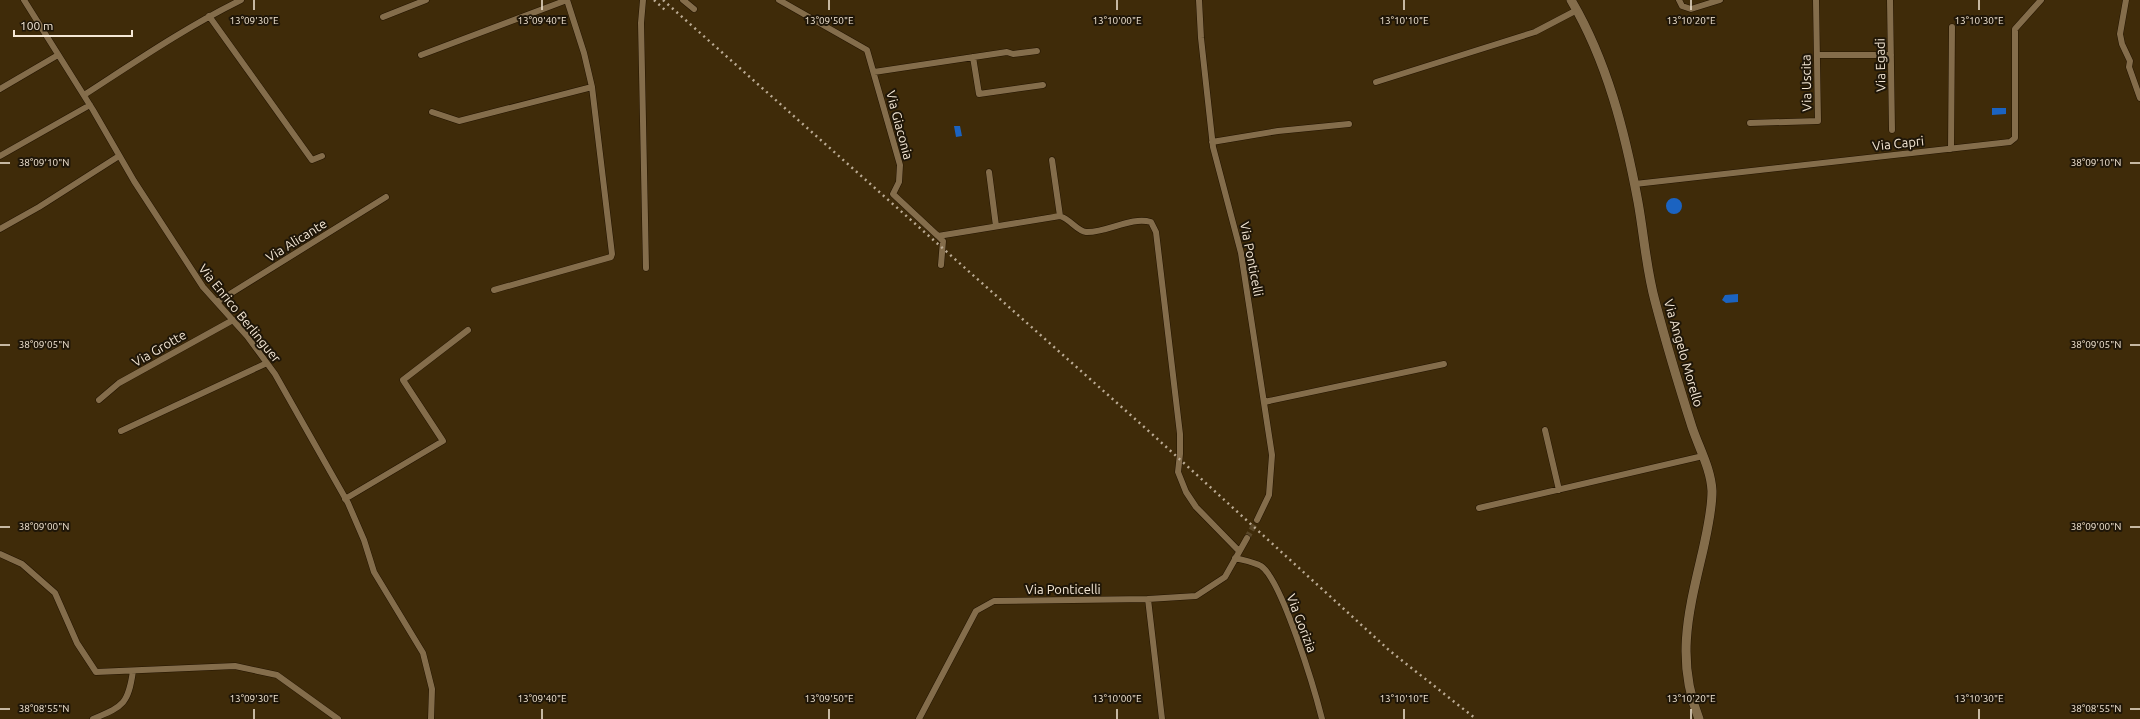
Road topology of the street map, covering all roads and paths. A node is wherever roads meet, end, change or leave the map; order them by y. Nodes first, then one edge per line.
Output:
1 (24, 0) edge
2 (241, 0) edge
3 (426, 0) edge
4 (567, 0) edge
5 (643, 0) edge
6 (683, 0) edge
7 (779, 0) edge
8 (1199, 0) edge
9 (1571, 0) edge
10 (1679, 0) edge
11 (1720, 0) edge
12 (1816, 0) edge
13 (1890, 0) edge
14 (2041, 0) edge
15 (2126, 0) edge
16 (694, 9) dead end
17 (1577, 10) junction
18 (208, 16) junction
19 (383, 16) dead end
20 (1952, 27) dead end
21 (1037, 51) dead end
22 (58, 55) junction
23 (421, 55) dead end
24 (1817, 55) junction
25 (1891, 55) junction
26 (973, 57) junction
27 (874, 72) junction
28 (1376, 82) dead end
29 (1043, 85) dead end
30 (592, 87) junction
31 (0, 89) edge
32 (84, 95) junction
33 (2140, 98) edge
34 (90, 105) junction
35 (432, 112) dead end
36 (1750, 123) dead end
37 (1349, 124) dead end
38 (1892, 130) dead end
39 (1212, 142) junction
40 (1951, 149) junction
41 (0, 156) edge
42 (119, 156) junction
43 (322, 156) dead end
44 (1052, 160) dead end
45 (989, 172) dead end
46 (1635, 184) junction
47 (386, 197) dead end
48 (1060, 216) junction
49 (996, 226) junction
50 (0, 229) edge
51 (938, 236) junction
52 (941, 265) dead end
53 (646, 268) dead end
54 (494, 290) dead end
55 (217, 302) junction
56 (233, 320) junction
57 (468, 330) dead end
58 (267, 364) junction
59 (1444, 364) dead end
60 (99, 400) dead end
61 (1264, 402) junction
62 (1545, 430) dead end
63 (121, 431) dead end
64 (1703, 456) junction
65 (1559, 490) junction
66 (345, 499) junction
67 (1478, 508) dead end
68 (1257, 520) tunnel mouth
69 (1247, 538) tunnel mouth
70 (1239, 551) junction
71 (0, 554) edge
72 (1235, 558) junction
73 (1148, 600) junction
74 (133, 671) junction
75 (93, 719) edge
76 (338, 719) edge
77 (431, 719) edge
78 (919, 719) edge
79 (1162, 719) edge
80 (1322, 719) edge
81 (1699, 719) edge

1 - 22 street, Via Enrico Berlinguer
2 - 18 street
3 - 19 street
4 - 23 street
4 - 30 street
5 - 53 street
6 - 16 street
7 - 27 street, Via Giaconia
8 - 39 street, Via Ponticelli
9 - 17 street, Via Angelo Morello
10 - 11 street
12 - 24 street, Via Uscita
13 - 25 street, Via Egadi
14 - 40 street, Via Capri
15 - 33 street
17 - 28 street
17 - 46 street, Via Angelo Morello
18 - 32 street
18 - 43 street
20 - 40 street
21 - 26 street
22 - 31 street
22 - 32 street, Via Enrico Berlinguer
24 - 25 street
24 - 36 street, Via Uscita
25 - 38 street, Via Egadi
26 - 27 street
26 - 29 street
27 - 51 street, Via Giaconia
30 - 35 street
30 - 54 street
32 - 34 street, Via Enrico Berlinguer
34 - 41 street
34 - 42 street, Via Enrico Berlinguer
37 - 39 street
39 - 61 street, Via Ponticelli
40 - 46 street, Via Capri
42 - 50 street
42 - 55 street, Via Enrico Berlinguer
44 - 48 street
45 - 49 street
46 - 64 street, Via Angelo Morello
47 - 55 street, Via Alicante
48 - 49 street
48 - 70 street
49 - 51 street
51 - 52 street
55 - 56 street, Via Enrico Berlinguer
56 - 58 street, Via Enrico Berlinguer
56 - 60 street, Via Grotte
57 - 66 street
58 - 63 street
58 - 66 street, Via Enrico Berlinguer
59 - 61 street
61 - 68 street, Via Ponticelli
62 - 65 street
64 - 65 street
64 - 81 street, Via Angelo Morello
65 - 67 street
66 - 77 street, Via Enrico Berlinguer
69 - 70 street, Via Ponticelli
70 - 72 street, Via Ponticelli
71 - 74 street
72 - 73 street, Via Ponticelli
72 - 80 street, Via Gorizia
73 - 78 street, Via Ponticelli
73 - 79 street
74 - 75 street
74 - 76 street

